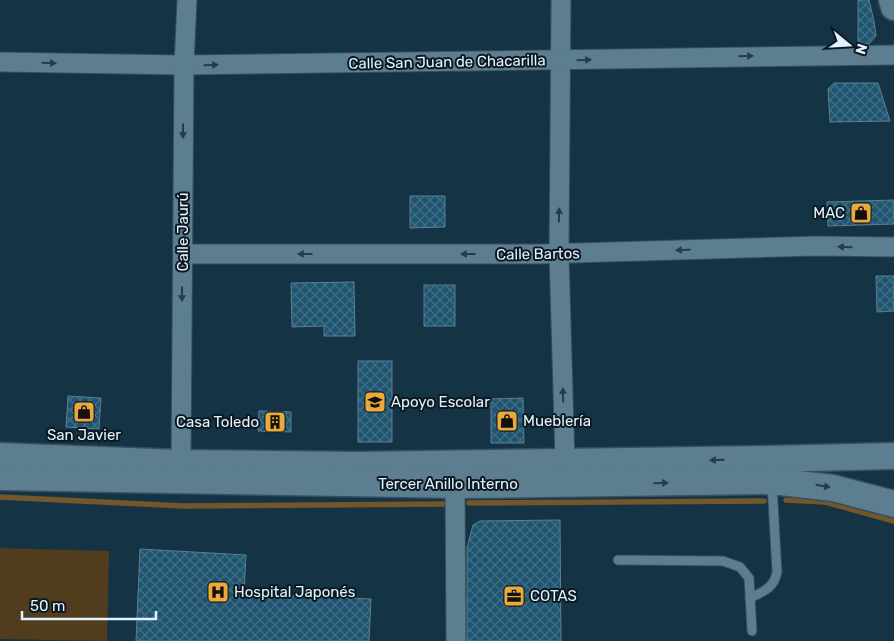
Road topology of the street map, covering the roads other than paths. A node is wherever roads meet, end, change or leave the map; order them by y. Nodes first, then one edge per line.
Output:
1 (187, 0) edge
2 (561, 0) edge
3 (892, 0) edge
4 (894, 7) edge
5 (894, 55) edge
6 (561, 61) junction
7 (0, 62) edge
8 (184, 65) junction
9 (894, 248) edge
10 (183, 254) junction
11 (559, 254) junction
12 (0, 456) edge
13 (894, 456) edge
14 (565, 461) junction
15 (660, 461) junction
16 (191, 463) junction
17 (0, 466) edge
18 (0, 477) edge
19 (772, 481) junction
20 (239, 482) junction
21 (455, 486) junction
22 (894, 504) edge
23 (618, 560) dead end
24 (750, 598) junction
25 (752, 631) dead end
26 (456, 641) edge

1 - 8 street, Calle Jaurú
2 - 6 street
3 - 4 main road
6 -> 5 street, Calle San Juan de Chacarilla
8 -> 6 street, Calle San Juan de Chacarilla
11 -> 6 street
7 -> 8 street, Calle San Juan de Chacarilla
8 -> 10 street, Calle Jaurú
9 -> 11 street, Calle Bartos
11 -> 10 street, Calle Bartos
10 -> 16 street, Calle Jaurú
14 -> 11 street
12 - 16 main road, Tercer Anillo Interno
13 -> 15 main road, Tercer Anillo Interno
14 - 15 main road, Tercer Anillo Interno
14 - 16 main road, Tercer Anillo Interno
15 - 21 main road
16 - 21 main road
17 - 20 main road
18 - 20 main road, Tercer Anillo Interno
21 -> 19 main road, Tercer Anillo Interno
19 -> 22 main road, Tercer Anillo Interno
19 - 24 lane
20 - 21 main road, Tercer Anillo Interno
21 - 26 street
23 - 24 lane
24 - 25 lane

